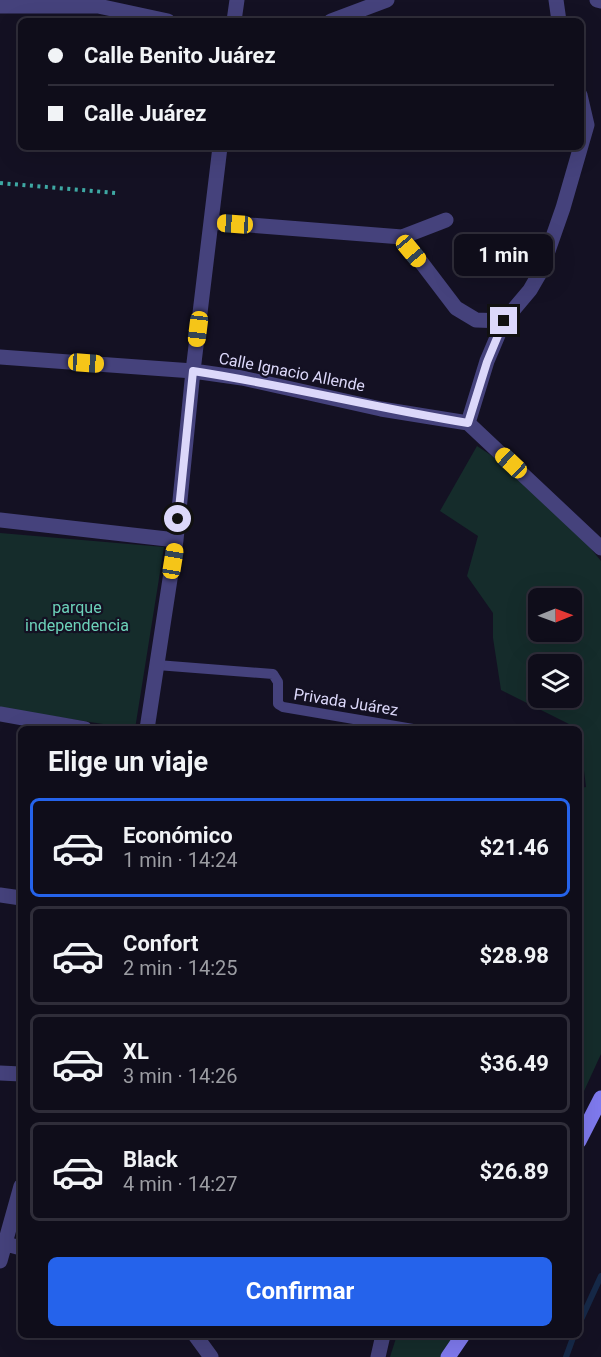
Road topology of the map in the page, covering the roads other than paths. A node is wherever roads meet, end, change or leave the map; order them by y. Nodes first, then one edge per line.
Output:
1 (237, 0) edge
2 (387, 0) edge
3 (556, 0) edge
4 (99, 3) edge
5 (0, 6) edge
6 (156, 18) edge
7 (234, 18) edge
8 (339, 18) edge
9 (559, 18) edge
10 (584, 112) edge
11 (584, 135) edge
12 (220, 150) edge
13 (580, 150) edge
14 (446, 220) dead end
15 (211, 222) junction
16 (402, 237) junction
17 (504, 321) junction
18 (0, 357) edge
19 (193, 371) junction
20 (468, 423) junction
21 (0, 520) edge
22 (176, 540) junction
23 (601, 548) edge
24 (157, 665) junction
25 (0, 714) edge
26 (68, 726) edge
27 (147, 726) edge
28 (395, 726) edge
29 (0, 895) edge
30 (18, 898) edge
31 (0, 1073) edge
32 (18, 1074) edge
33 (601, 1098) edge
34 (582, 1135) edge
35 (18, 1212) edge
36 (14, 1246) edge
37 (0, 1261) edge
38 (197, 1338) edge
39 (382, 1338) edge
40 (461, 1338) edge
41 (211, 1357) edge
42 (378, 1357) edge
43 (448, 1357) edge

1 - 7 street
2 - 8 street
3 - 9 street
4 - 5 street
4 - 6 street
10 - 11 street
12 - 15 street
13 - 17 street
14 - 16 street
15 - 16 street
15 - 19 street
16 - 17 street
17 - 20 street
18 - 19 street, Calle Ignacio Allende
19 - 20 street, Calle Ignacio Allende
19 - 22 street
20 - 23 street
21 - 22 street
22 - 24 street
24 - 27 street
24 - 28 lane, Privada Juárez
25 - 26 street
29 - 30 street
31 - 32 street
33 - 34 main road
35 - 36 street
36 - 37 street
38 - 41 street
39 - 42 street
40 - 43 main road

